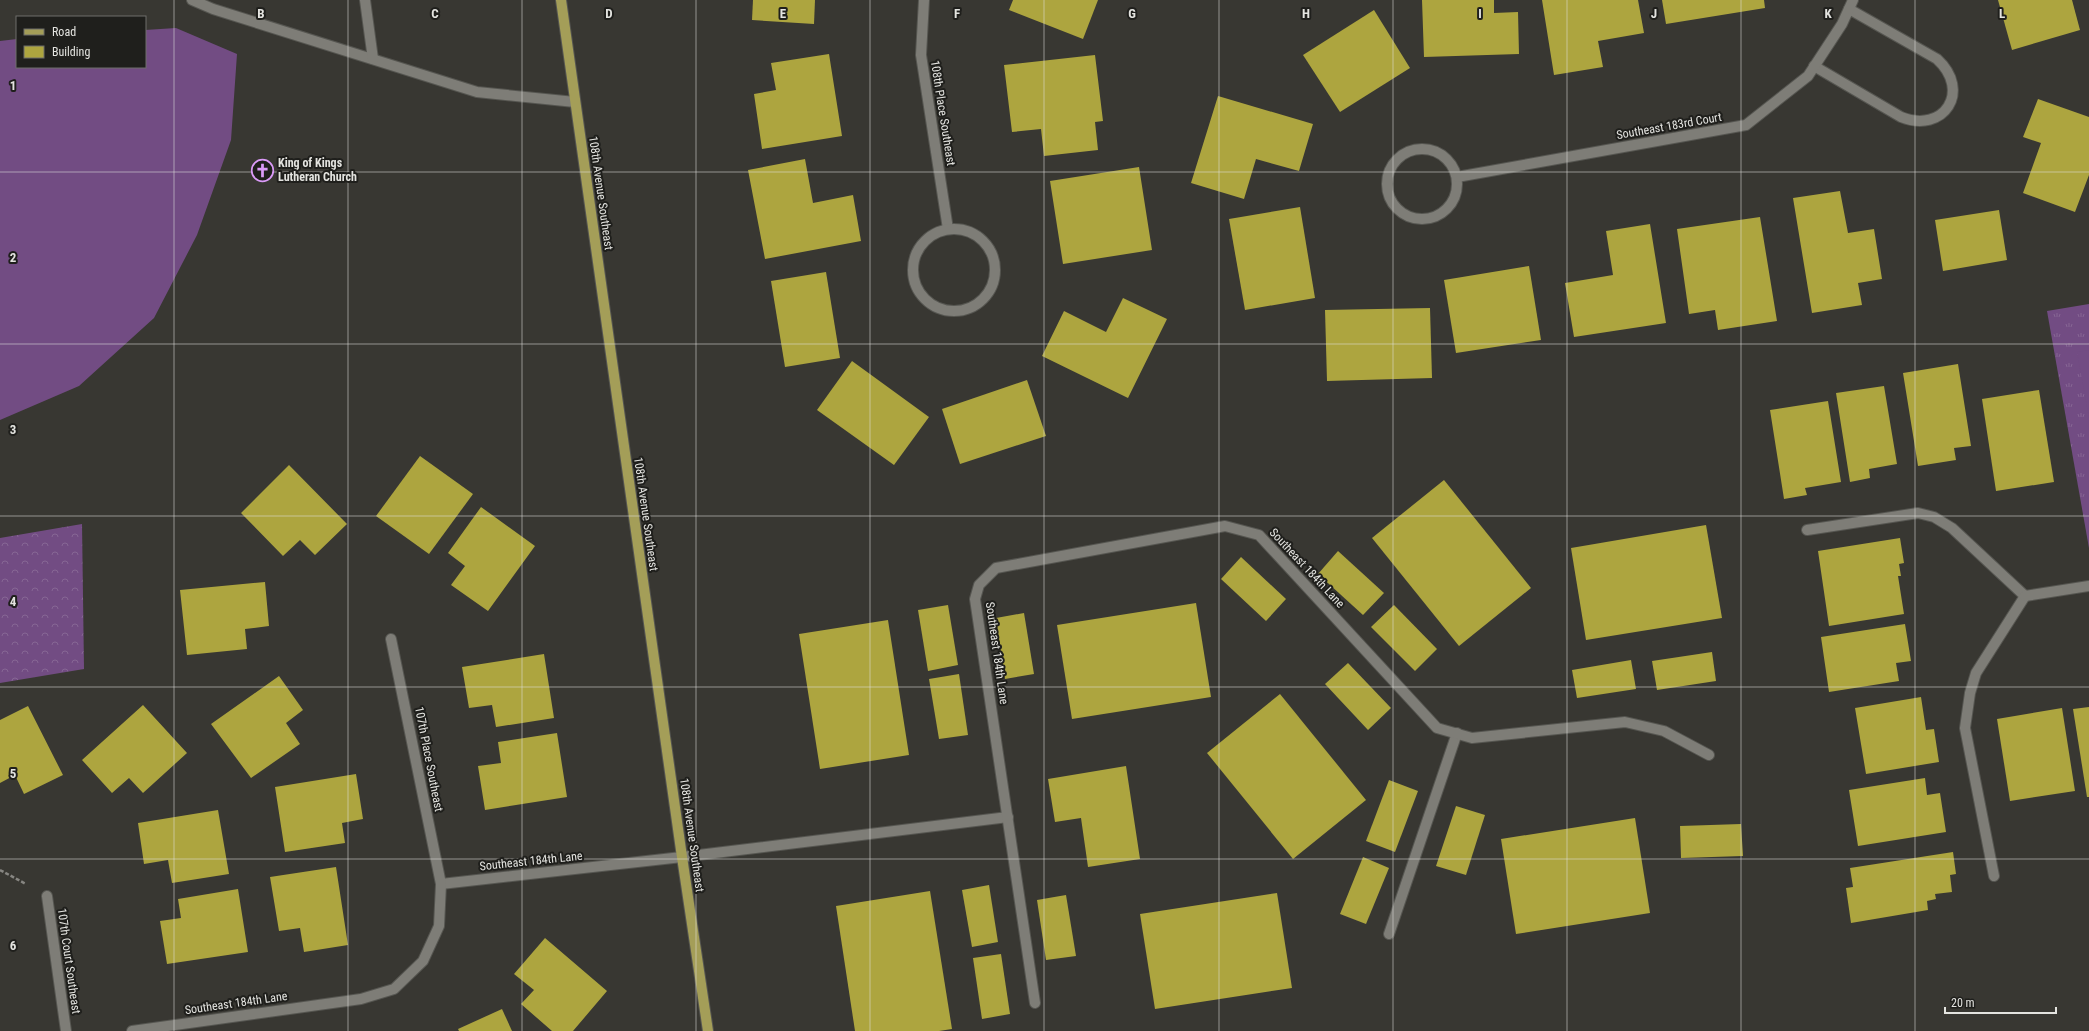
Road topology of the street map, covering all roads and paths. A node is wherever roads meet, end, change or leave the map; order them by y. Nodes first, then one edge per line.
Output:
1 (192, 0) edge
2 (365, 0) edge
3 (561, 0) edge
4 (924, 0) edge
5 (1851, 4) edge
6 (373, 59) junction
7 (1814, 66) junction
8 (575, 102) junction
9 (1457, 177) junction
10 (948, 229) junction
11 (1807, 530) dead end
12 (2089, 586) edge
13 (2025, 596) junction
14 (391, 639) dead end
15 (1457, 733) junction
16 (1710, 755) dead end
17 (1008, 817) junction
18 (682, 857) junction
19 (0, 870) edge
20 (1994, 876) dead end
21 (441, 884) junction
22 (47, 896) joint
23 (1389, 934) dead end
24 (1035, 1003) dead end
25 (66, 1031) edge
26 (132, 1031) edge
27 (708, 1031) edge

1 - 6 street
2 - 6 street
3 - 8 main road, 108th Avenue Southeast
4 - 10 street, 108th Place Southeast
5 - 7 street, Southeast 183rd Court
5 - 7 street
6 - 8 street
7 - 9 street, Southeast 183rd Court
8 - 18 main road, 108th Avenue Southeast
9 - 9 street
10 - 10 street
11 - 13 street
12 - 13 street
13 - 20 street
14 - 21 street, 107th Place Southeast
15 - 16 street, Southeast 184th Lane
15 - 17 street, Southeast 184th Lane
15 - 23 street
17 - 18 street, Southeast 184th Lane
17 - 24 street, Southeast 184th Lane
18 - 21 street, Southeast 184th Lane
18 - 27 main road, 108th Avenue Southeast
19 - 22 path
21 - 26 street, Southeast 184th Lane
22 - 25 street, 107th Court Southeast

